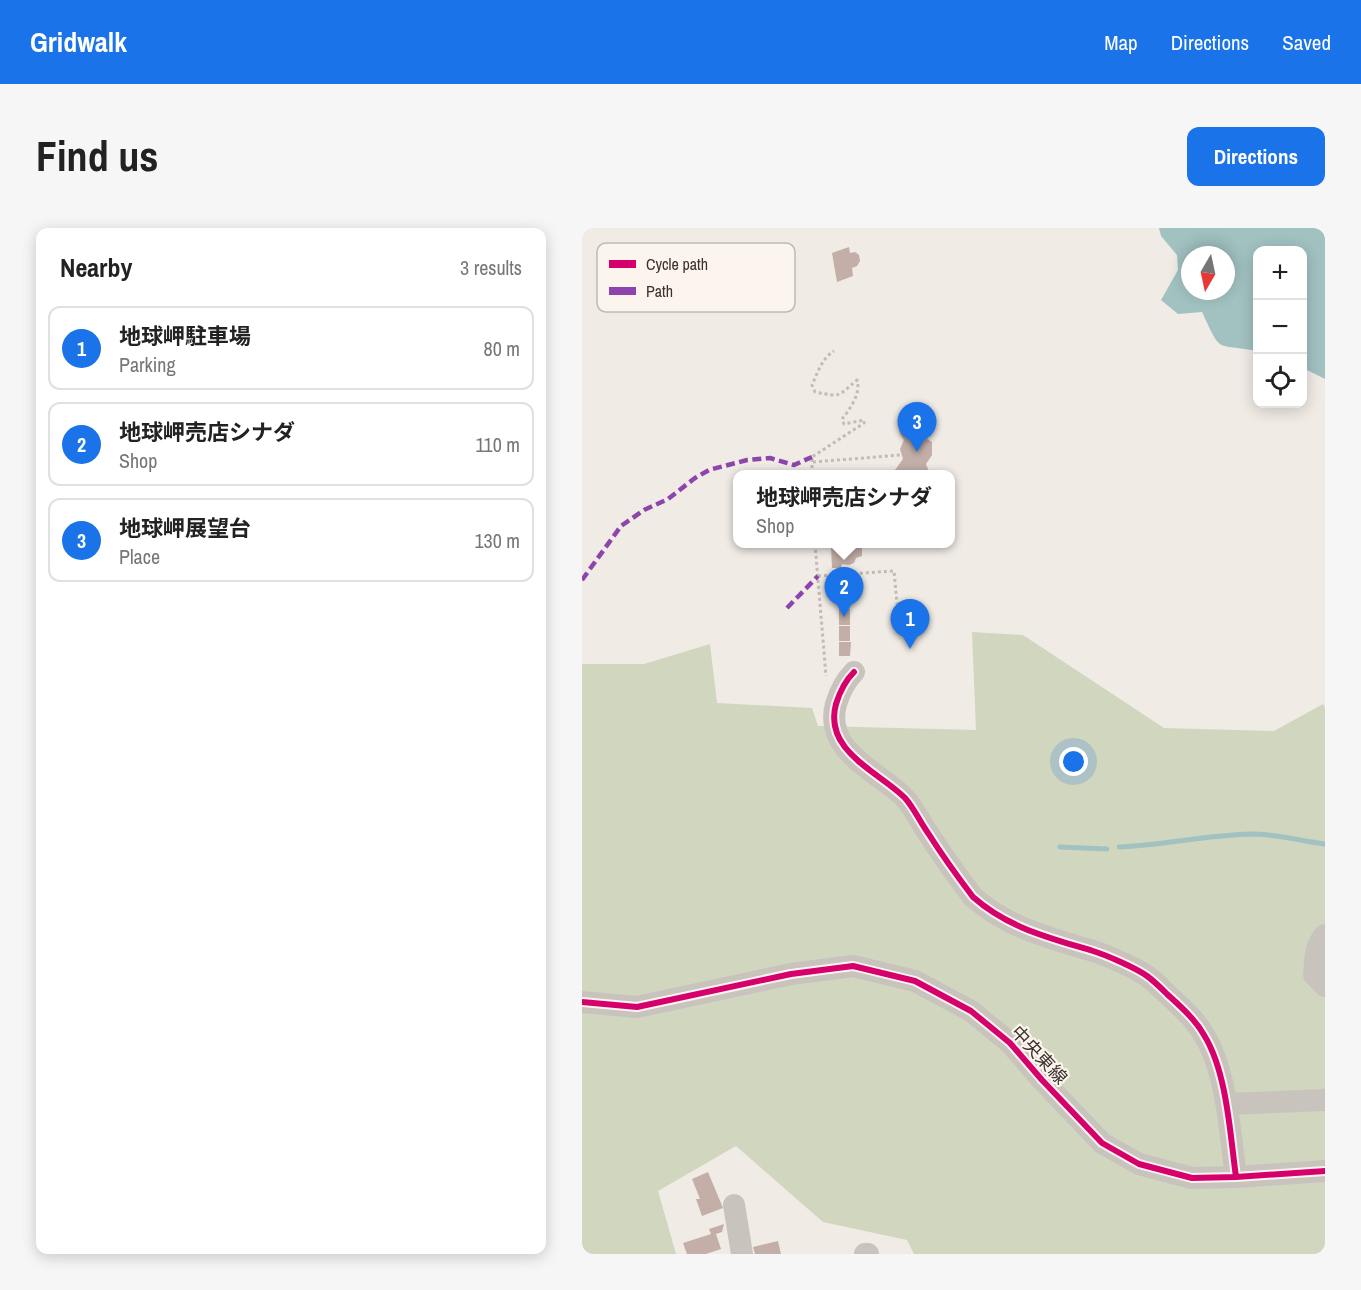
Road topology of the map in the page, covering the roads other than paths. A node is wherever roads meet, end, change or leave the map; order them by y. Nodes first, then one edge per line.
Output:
1 (854, 672) dead end
2 (1325, 935) edge
3 (1325, 986) edge
4 (582, 1002) edge
5 (1325, 1100) edge
6 (1227, 1104) junction
7 (1325, 1171) edge
8 (1236, 1177) junction
9 (734, 1205) dead end
10 (742, 1254) edge

1 - 6 street
2 - 3 street
4 - 8 street, 中央東線
5 - 6 street
6 - 8 street
7 - 8 street, 中央東線
9 - 10 street

